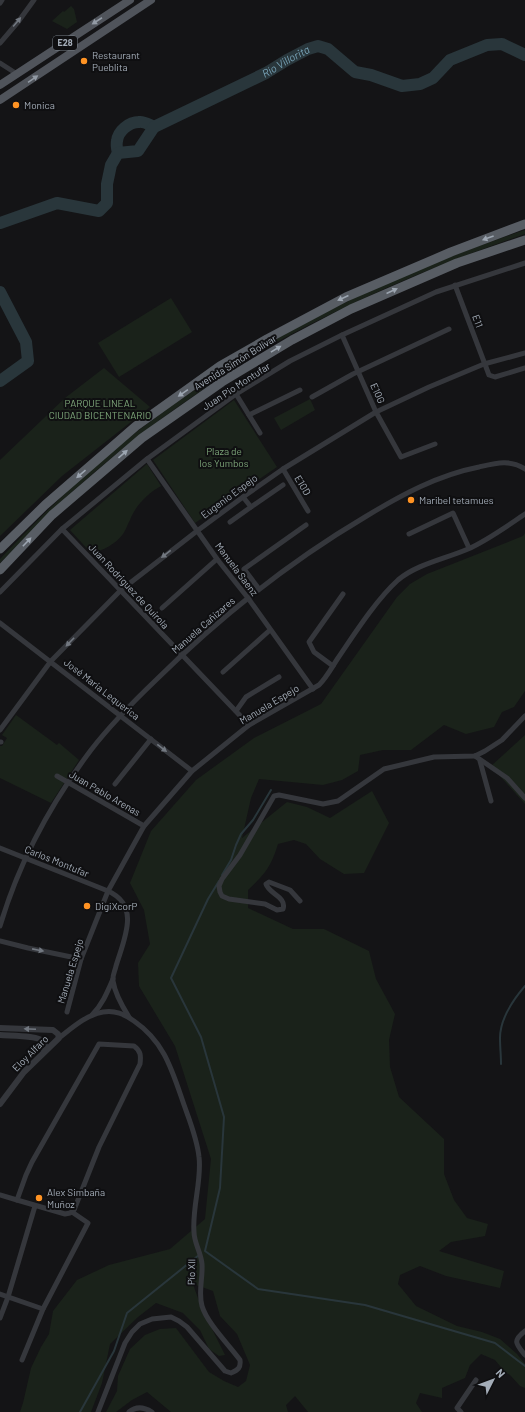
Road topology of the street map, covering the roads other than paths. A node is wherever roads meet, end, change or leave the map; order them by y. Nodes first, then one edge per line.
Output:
1 (2, 0) edge
2 (34, 0) edge
3 (130, 0) edge
4 (152, 0) edge
5 (0, 3) edge
6 (0, 43) edge
7 (0, 63) edge
8 (17, 74) junction
9 (0, 85) edge
10 (0, 100) edge
11 (525, 224) edge
12 (525, 240) edge
13 (525, 263) edge
14 (455, 285) junction
15 (449, 329) dead end
16 (342, 335) junction
17 (525, 353) edge
18 (484, 364) junction
19 (525, 368) edge
20 (358, 372) junction
21 (300, 390) dead end
22 (236, 394) junction
23 (312, 397) dead end
24 (376, 412) junction
25 (249, 415) junction
26 (260, 434) dead end
27 (435, 444) dead end
28 (147, 459) junction
29 (283, 469) junction
30 (525, 469) edge
31 (283, 485) dead end
32 (243, 497) junction
33 (251, 507) junction
34 (308, 510) dead end
35 (525, 514) edge
36 (230, 522) dead end
37 (306, 525) dead end
38 (62, 529) junction
39 (197, 531) junction
40 (409, 534) dead end
41 (469, 548) junction
42 (0, 549) edge
43 (217, 559) junction
44 (0, 570) edge
45 (260, 589) junction
46 (121, 590) junction
47 (0, 592) edge
48 (343, 594) dead end
49 (248, 598) junction
50 (162, 608) dead end
51 (0, 623) edge
52 (270, 630) junction
53 (181, 655) junction
54 (51, 662) junction
55 (333, 666) junction
56 (223, 672) dead end
57 (278, 677) dead end
58 (313, 689) junction
59 (236, 711) junction
60 (120, 715) junction
61 (525, 716) edge
62 (249, 725) junction
63 (0, 730) edge
64 (151, 739) junction
65 (474, 756) junction
66 (480, 761) junction
67 (192, 771) junction
68 (57, 776) dead end
69 (68, 783) junction
70 (115, 784) dead end
71 (525, 798) edge
72 (491, 802) dead end
73 (144, 826) junction
74 (0, 848) edge
75 (25, 858) junction
76 (108, 891) junction
77 (300, 901) dead end
78 (0, 926) edge
79 (0, 940) edge
80 (81, 959) junction
81 (113, 979) junction
82 (67, 1012) dead end
83 (91, 1016) junction
84 (130, 1018) junction
85 (0, 1028) edge
86 (0, 1035) edge
87 (59, 1036) junction
88 (44, 1052) junction
89 (0, 1104) edge
90 (0, 1195) edge
91 (17, 1200) junction
92 (35, 1206) junction
93 (72, 1212) junction
94 (0, 1294) edge
95 (8, 1297) junction
96 (43, 1309) junction
97 (0, 1318) edge
98 (525, 1331) edge
99 (525, 1355) edge
100 (22, 1360) dead end
101 (476, 1380) dead end
102 (98, 1412) edge
103 (129, 1412) edge
104 (152, 1412) edge
105 (461, 1412) edge

1 - 5 street
6 -> 2 street
3 -> 8 main road, E28
10 -> 4 main road, E28
7 - 8 street
8 - 9 main road, E28
11 -> 42 highway, Avenida Simón Bolívar
44 -> 12 highway, Avenida Simón Bolívar
13 - 14 street, Juan Pio Montufar
14 - 16 street, Juan Pio Montufar
14 - 18 street, E11
15 - 20 street
16 - 20 street, E10G
16 - 22 street, Juan Pio Montufar
17 - 18 street, Eugenio Espejo
18 - 19 street
18 - 24 street, Eugenio Espejo
20 - 23 street
20 - 24 street, E10G
21 - 25 street
22 - 25 street
22 - 28 street, Juan Pio Montufar
24 - 27 street, E10G
24 - 29 street, Eugenio Espejo
25 - 26 street
28 - 38 street, Juan Pio Montufar
28 - 39 street, Manuela Saenz
29 - 32 street, Eugenio Espejo
29 - 34 street, E10D
30 - 45 street, Manuela Cañizares
31 - 33 street
32 - 33 street
32 - 39 street, Eugenio Espejo
33 - 36 street
35 - 41 street, Manuela Espejo
37 - 45 street
38 - 46 street, Juan Rodriguez de Quirola
38 - 47 street, Juan Pio Montufar
39 - 43 street, Manuela Saenz
39 -> 46 street, Eugenio Espejo
40 - 41 street
41 - 55 street, Manuela Espejo
43 - 49 street, Manuela Saenz
43 - 50 street
45 - 49 street, Manuela Cañizares
46 - 53 street, Juan Rodriguez de Quirola
46 -> 54 street, Eugenio Espejo
48 - 55 street
49 - 52 street, Manuela Saenz
49 - 53 street, Manuela Cañizares
51 - 54 street, José Maria Lequerica
52 - 56 street
52 - 58 street, Manuela Saenz
53 - 59 street, Juan Rodriguez de Quirola
53 - 60 street, Manuela Cañizares
54 - 60 street, José Maria Lequerica
54 - 63 street, Eugenio Espejo
55 - 58 street, Manuela Espejo
57 - 59 street
58 - 62 street, Manuela Espejo
59 - 62 street, Juan Rodriguez de Quirola
60 - 64 street, José Maria Lequerica
60 - 69 street, Manuela Cañizares
61 - 65 street
62 - 67 street, Manuela Espejo
64 -> 67 street, José Maria Lequerica
64 - 70 street
65 - 66 street
65 - 77 street
66 - 71 street
66 - 72 street
67 - 73 street, Manuela Espejo
68 - 69 street, Juan Pablo Arenas
69 - 73 street, Juan Pablo Arenas
69 - 75 street, Manuela Cañizares
73 - 76 street, Manuela Espejo
74 - 75 street, Carlos Montufar
75 - 76 street, Carlos Montufar
75 - 78 street, Manuela Cañizares
76 - 80 street, Manuela Espejo
76 - 81 street, Carlos Montufar
79 -> 80 street
80 - 82 street, Manuela Espejo
81 - 83 street, Carlos Montufar
81 - 84 street
83 - 84 street, Pío XII
83 - 87 street, Pío XII
84 - 102 street, Pío XII
87 -> 85 street
86 - 88 street
87 - 88 street, Eloy Alfaro
88 - 89 street, Eloy Alfaro
90 - 91 street
91 - 92 street
91 - 93 street
92 - 93 street
92 - 95 street
93 - 96 street
94 - 95 street
95 - 96 street
95 - 97 street
96 - 100 street
98 - 99 street
101 - 105 street
103 - 104 street

